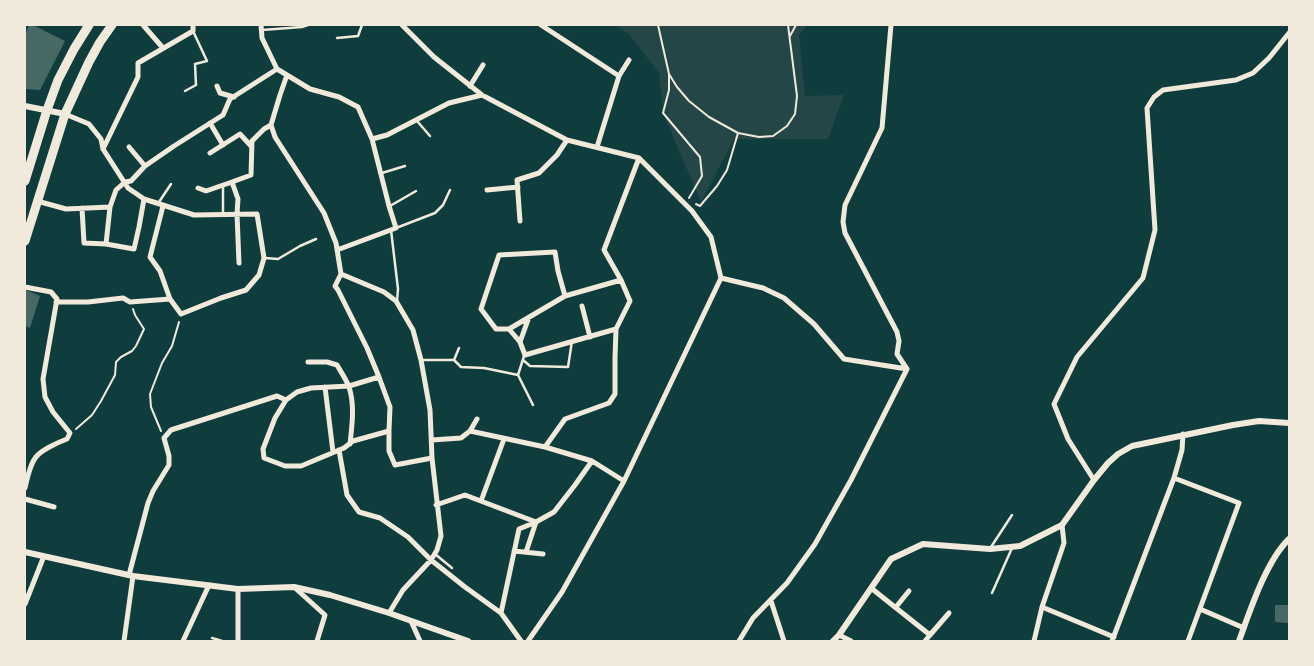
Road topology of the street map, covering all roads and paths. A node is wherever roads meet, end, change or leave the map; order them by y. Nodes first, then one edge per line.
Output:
1 (89, 25) edge
2 (112, 25) edge
3 (143, 25) edge
4 (308, 25) edge
5 (362, 25) edge
6 (402, 25) edge
7 (541, 25) edge
8 (658, 25) edge
9 (788, 25) edge
10 (796, 25) edge
11 (892, 25) edge
12 (193, 28) edge
13 (261, 28) edge
14 (1289, 32) edge
15 (790, 37) junction
16 (337, 38) dead end
17 (163, 48) junction
18 (630, 60) dead end
19 (483, 65) dead end
20 (277, 69) junction
21 (669, 74) junction
22 (287, 75) junction
23 (619, 76) junction
24 (217, 86) dead end
25 (470, 86) junction
26 (185, 91) dead end
27 (482, 96) junction
28 (234, 97) junction
29 (25, 106) edge
30 (47, 110) junction
31 (65, 114) junction
32 (417, 121) junction
33 (210, 123) junction
34 (271, 125) junction
35 (738, 133) junction
36 (430, 136) dead end
37 (372, 139) junction
38 (567, 140) junction
39 (223, 145) junction
40 (251, 146) junction
41 (129, 147) dead end
42 (598, 147) junction
43 (103, 149) junction
44 (210, 153) dead end
45 (640, 158) junction
46 (145, 166) junction
47 (405, 166) dead end
48 (380, 173) junction
49 (25, 180) edge
50 (125, 182) junction
51 (232, 182) junction
52 (172, 184) dead end
53 (223, 185) junction
54 (518, 187) junction
55 (198, 188) dead end
56 (450, 190) dead end
57 (487, 190) dead end
58 (416, 191) dead end
59 (144, 199) junction
60 (37, 202) junction
61 (686, 202) junction
62 (160, 205) junction
63 (389, 206) junction
64 (110, 207) junction
65 (82, 208) junction
66 (237, 214) junction
67 (223, 215) junction
68 (520, 221) dead end
69 (393, 229) junction
70 (316, 239) dead end
71 (25, 241) edge
72 (106, 244) junction
73 (337, 250) junction
74 (264, 258) junction
75 (239, 263) dead end
76 (341, 274) junction
77 (720, 278) junction
78 (621, 280) junction
79 (25, 287) edge
80 (565, 296) junction
81 (170, 299) junction
82 (396, 301) junction
83 (56, 302) junction
84 (130, 302) junction
85 (582, 306) dead end
86 (181, 314) junction
87 (529, 317) junction
88 (509, 329) junction
89 (616, 329) junction
90 (590, 336) junction
91 (572, 341) junction
92 (520, 342) junction
93 (459, 348) dead end
94 (524, 358) junction
95 (421, 360) junction
96 (454, 360) junction
97 (308, 362) dead end
98 (906, 369) junction
99 (518, 375) junction
100 (379, 377) junction
101 (349, 386) junction
102 (325, 387) junction
103 (286, 400) junction
104 (533, 405) dead end
105 (477, 419) dead end
106 (1289, 423) edge
107 (390, 431) junction
108 (470, 431) junction
109 (70, 433) junction
110 (1183, 434) junction
111 (164, 438) junction
112 (504, 439) junction
113 (432, 440) junction
114 (350, 444) junction
115 (545, 447) junction
116 (339, 450) junction
117 (333, 452) junction
118 (432, 458) junction
119 (592, 461) junction
120 (1174, 478) junction
121 (1094, 480) junction
122 (624, 481) junction
123 (25, 488) edge
124 (25, 499) edge
125 (481, 501) junction
126 (436, 505) junction
127 (54, 507) dead end
128 (1012, 516) dead end
129 (536, 522) junction
130 (1062, 525) junction
131 (1289, 539) edge
132 (1013, 546) junction
133 (990, 549) junction
134 (514, 551) junction
135 (25, 552) edge
136 (526, 552) junction
137 (435, 554) junction
138 (543, 554) dead end
139 (44, 556) junction
140 (431, 560) junction
141 (452, 568) dead end
142 (131, 575) junction
143 (209, 585) junction
144 (294, 587) junction
145 (871, 588) junction
146 (238, 589) junction
147 (909, 591) dead end
148 (992, 593) dead end
149 (771, 601) junction
150 (25, 604) edge
151 (896, 607) junction
152 (1042, 607) junction
153 (1200, 609) junction
154 (389, 613) junction
155 (501, 613) junction
156 (949, 613) dead end
157 (411, 621) junction
158 (1244, 628) junction
159 (839, 635) junction
160 (930, 635) junction
161 (212, 638) dead end
162 (1113, 639) edge
163 (124, 641) edge
164 (182, 641) edge
165 (222, 641) edge
166 (238, 641) edge
167 (317, 641) edge
168 (420, 641) edge
169 (468, 641) edge
170 (521, 641) edge
171 (528, 641) edge
172 (739, 641) edge
173 (784, 641) edge
174 (833, 641) edge
175 (850, 641) edge
176 (925, 641) edge
177 (1034, 641) edge
178 (1188, 641) edge
179 (1239, 641) edge

1 - 30 highway
2 - 31 highway
3 - 17 street
4 - 13 lane
5 - 16 lane
6 - 25 street
7 - 23 street
8 - 21 path
9 - 15 path
10 - 15 path
11 - 98 street
12 - 17 street
12 - 26 lane
13 - 20 street
14 - 121 street
15 - 35 path
17 - 43 street
18 - 23 street
19 - 25 street
20 - 22 street
20 - 28 street
21 - 35 path
21 - 61 path
22 - 34 street
22 - 37 street
23 - 42 street
24 - 28 street
25 - 27 street
27 - 32 street
27 - 38 street
28 - 33 street
29 - 30 street
30 - 31 street
30 - 49 highway
31 - 43 street
31 - 60 highway
32 - 36 lane
32 - 37 street
33 - 39 street
33 - 46 street
34 - 40 street
34 - 73 street
35 - 61 path
37 - 48 street
38 - 42 street
38 - 54 street
39 - 40 street
39 - 44 street
40 - 51 street
41 - 46 street
42 - 45 street
43 - 50 street
45 - 61 street
45 - 78 street
46 - 50 street
47 - 48 lane
48 - 63 street
50 - 59 street
50 - 64 street
51 - 53 street
51 - 66 street
52 - 62 lane
53 - 55 street
53 - 67 lane
54 - 57 street
54 - 68 street
56 - 69 lane
58 - 63 lane
59 - 62 street
59 - 72 street
60 - 65 street
60 - 71 highway
61 - 77 street
62 - 67 street
62 - 81 street
63 - 69 street
64 - 65 street
64 - 72 street
65 - 72 street
66 - 67 street
66 - 74 street
66 - 75 street
69 - 73 street
69 - 82 lane
70 - 74 lane
73 - 76 street
74 - 86 street
76 - 82 street
76 - 100 street
77 - 98 street
77 - 122 street
78 - 80 street
78 - 89 street
79 - 83 street
80 - 87 street
80 - 88 street
81 - 84 street
81 - 86 street
82 - 95 street
83 - 84 street
83 - 109 street
84 - 109 path
85 - 90 street
86 - 111 path
87 - 88 street
87 - 92 street
88 - 92 street
89 - 90 street
89 - 115 street
90 - 91 street
91 - 94 street
91 - 94 lane
92 - 94 street
93 - 96 lane
94 - 99 lane
95 - 96 lane
95 - 113 street
96 - 99 lane
97 - 101 street
98 - 149 street
99 - 104 lane
100 - 101 street
100 - 107 street
101 - 102 street
101 - 114 street
102 - 103 street
102 - 117 street
103 - 111 street
103 - 117 street
105 - 108 street
106 - 110 street
107 - 114 street
107 - 118 street
108 - 112 street
108 - 113 street
109 - 123 street
110 - 120 street
110 - 121 street
111 - 142 street
112 - 115 street
112 - 125 street
113 - 118 street
114 - 116 street
115 - 119 street
116 - 117 street
116 - 140 street
118 - 126 street
119 - 122 street
119 - 129 street
120 - 153 street
120 - 162 street
121 - 130 street
122 - 171 street
124 - 127 street
125 - 126 street
125 - 129 street
126 - 137 street
128 - 133 lane
129 - 134 street
129 - 136 street
130 - 132 street
130 - 152 street
131 - 158 street
132 - 133 street
132 - 148 lane
133 - 145 street
134 - 136 street
134 - 155 street
135 - 139 street
136 - 138 street
137 - 140 street
137 - 141 lane
139 - 142 street
139 - 150 street
140 - 154 street
140 - 155 street
142 - 143 street
142 - 163 street
143 - 146 street
143 - 164 street
144 - 146 street
144 - 154 street
144 - 167 street
145 - 151 street
145 - 159 street
146 - 166 street
147 - 151 street
149 - 172 street
149 - 173 street
151 - 160 street
152 - 162 street
152 - 177 street
153 - 158 street
153 - 178 street
154 - 157 street
155 - 170 street
156 - 160 street
157 - 168 street
157 - 169 street
158 - 179 street
159 - 174 street
159 - 175 street
160 - 176 street
161 - 165 lane

